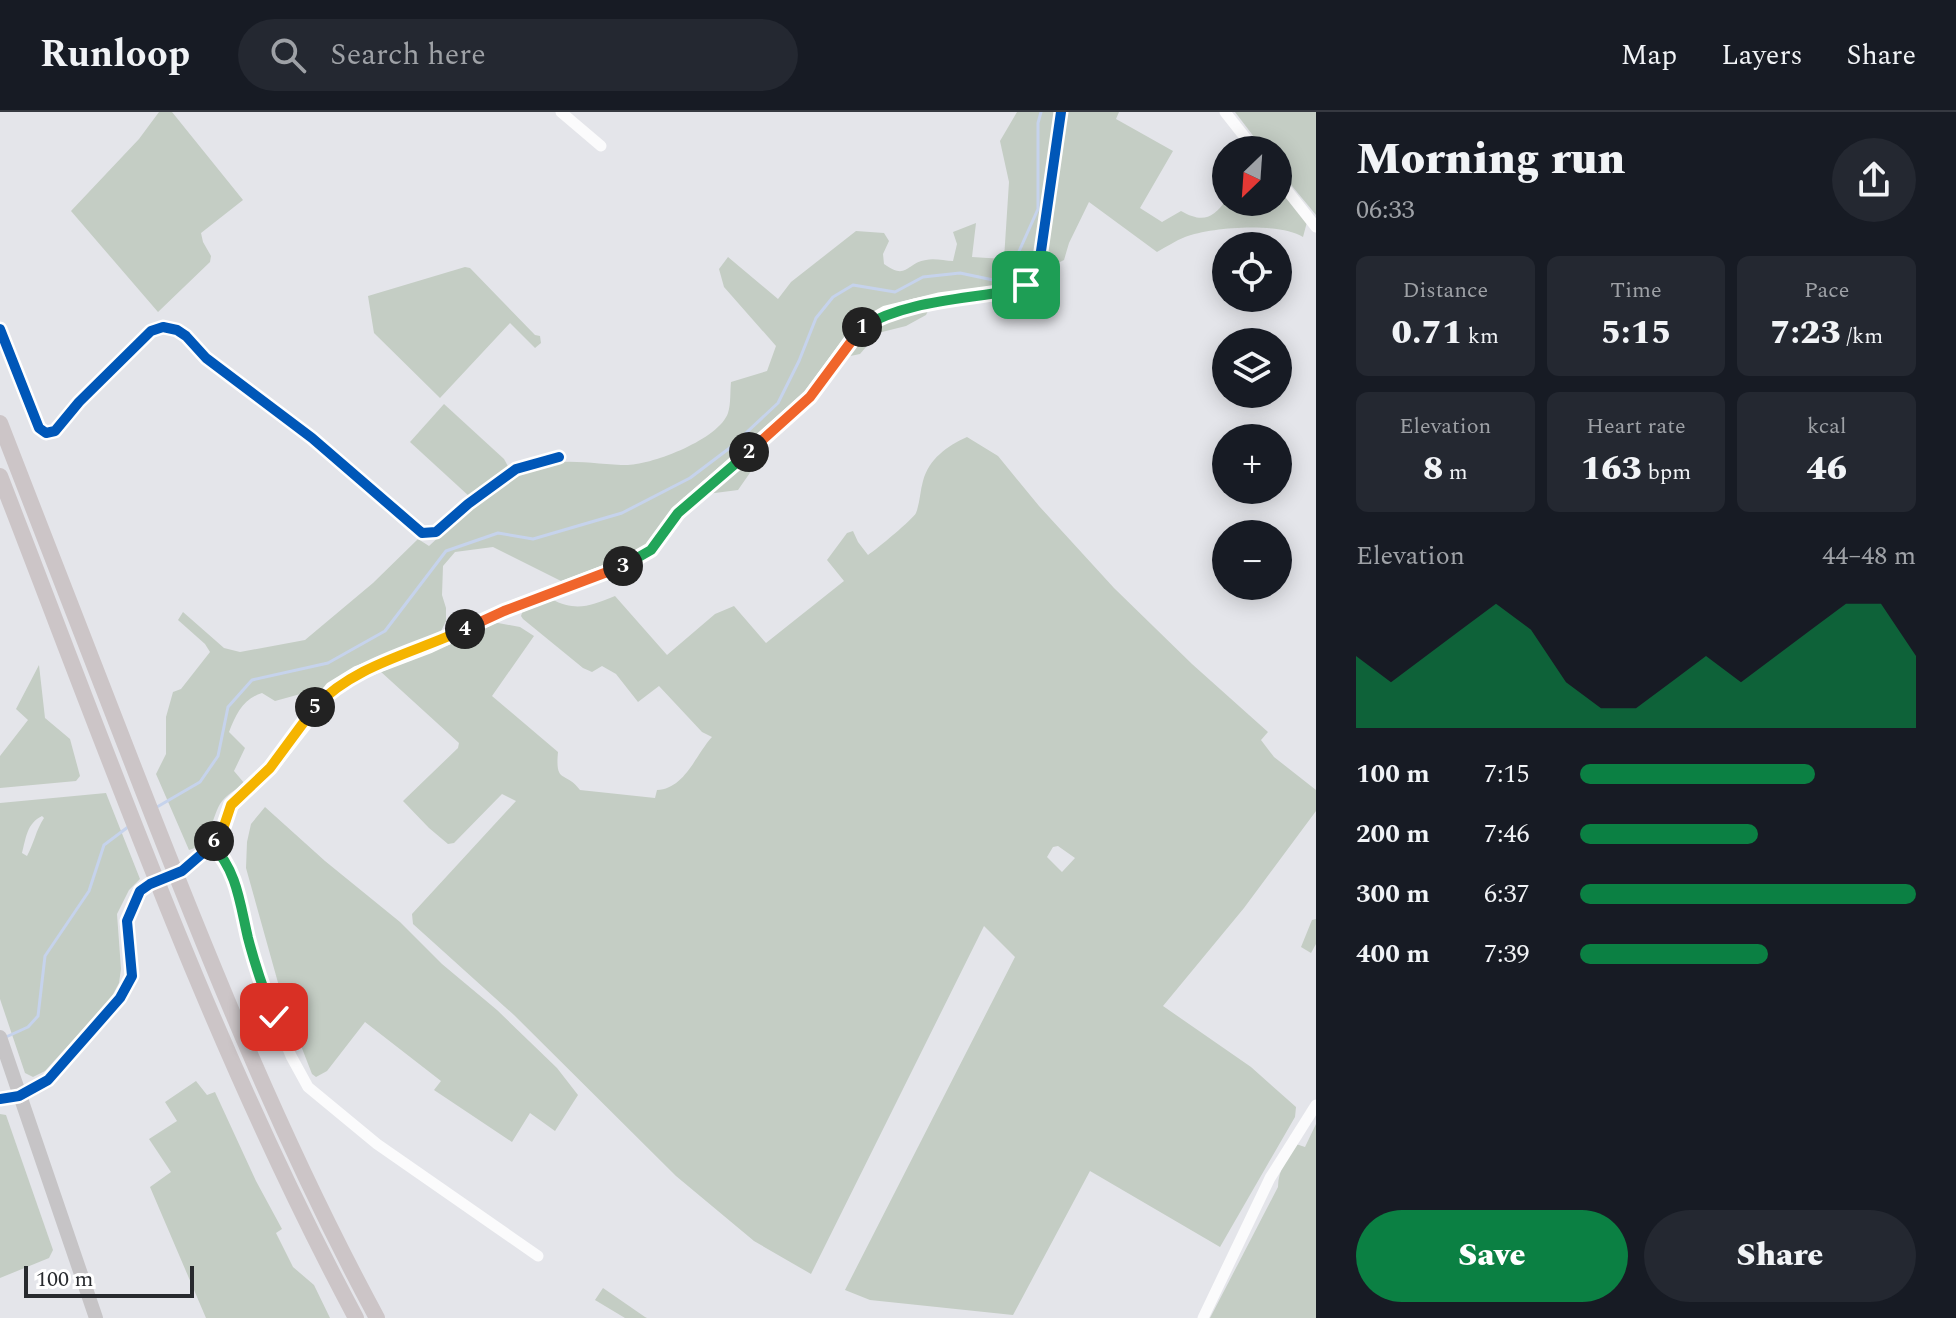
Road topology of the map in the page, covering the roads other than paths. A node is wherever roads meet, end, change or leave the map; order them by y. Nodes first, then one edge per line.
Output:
1 (561, 112) edge
2 (1061, 112) edge
3 (1225, 112) edge
4 (1244, 136) edge
5 (601, 146) dead end
6 (1292, 197) edge
7 (1316, 227) edge
8 (0, 329) edge
9 (0, 423) edge
10 (559, 457) dead end
11 (0, 476) edge
12 (212, 845) junction
13 (0, 1037) edge
14 (19, 1096) junction
15 (0, 1099) edge
16 (1316, 1105) edge
17 (538, 1256) dead end
18 (96, 1318) edge
19 (356, 1318) edge
20 (377, 1318) edge
21 (1203, 1318) edge

1 - 5 street
2 - 12 street
3 - 4 street
6 - 7 street
8 - 10 street
9 - 20 highway
11 - 19 highway
12 - 14 street
12 - 17 street
13 - 14 main road
14 - 15 street
14 - 18 main road
16 - 21 street

